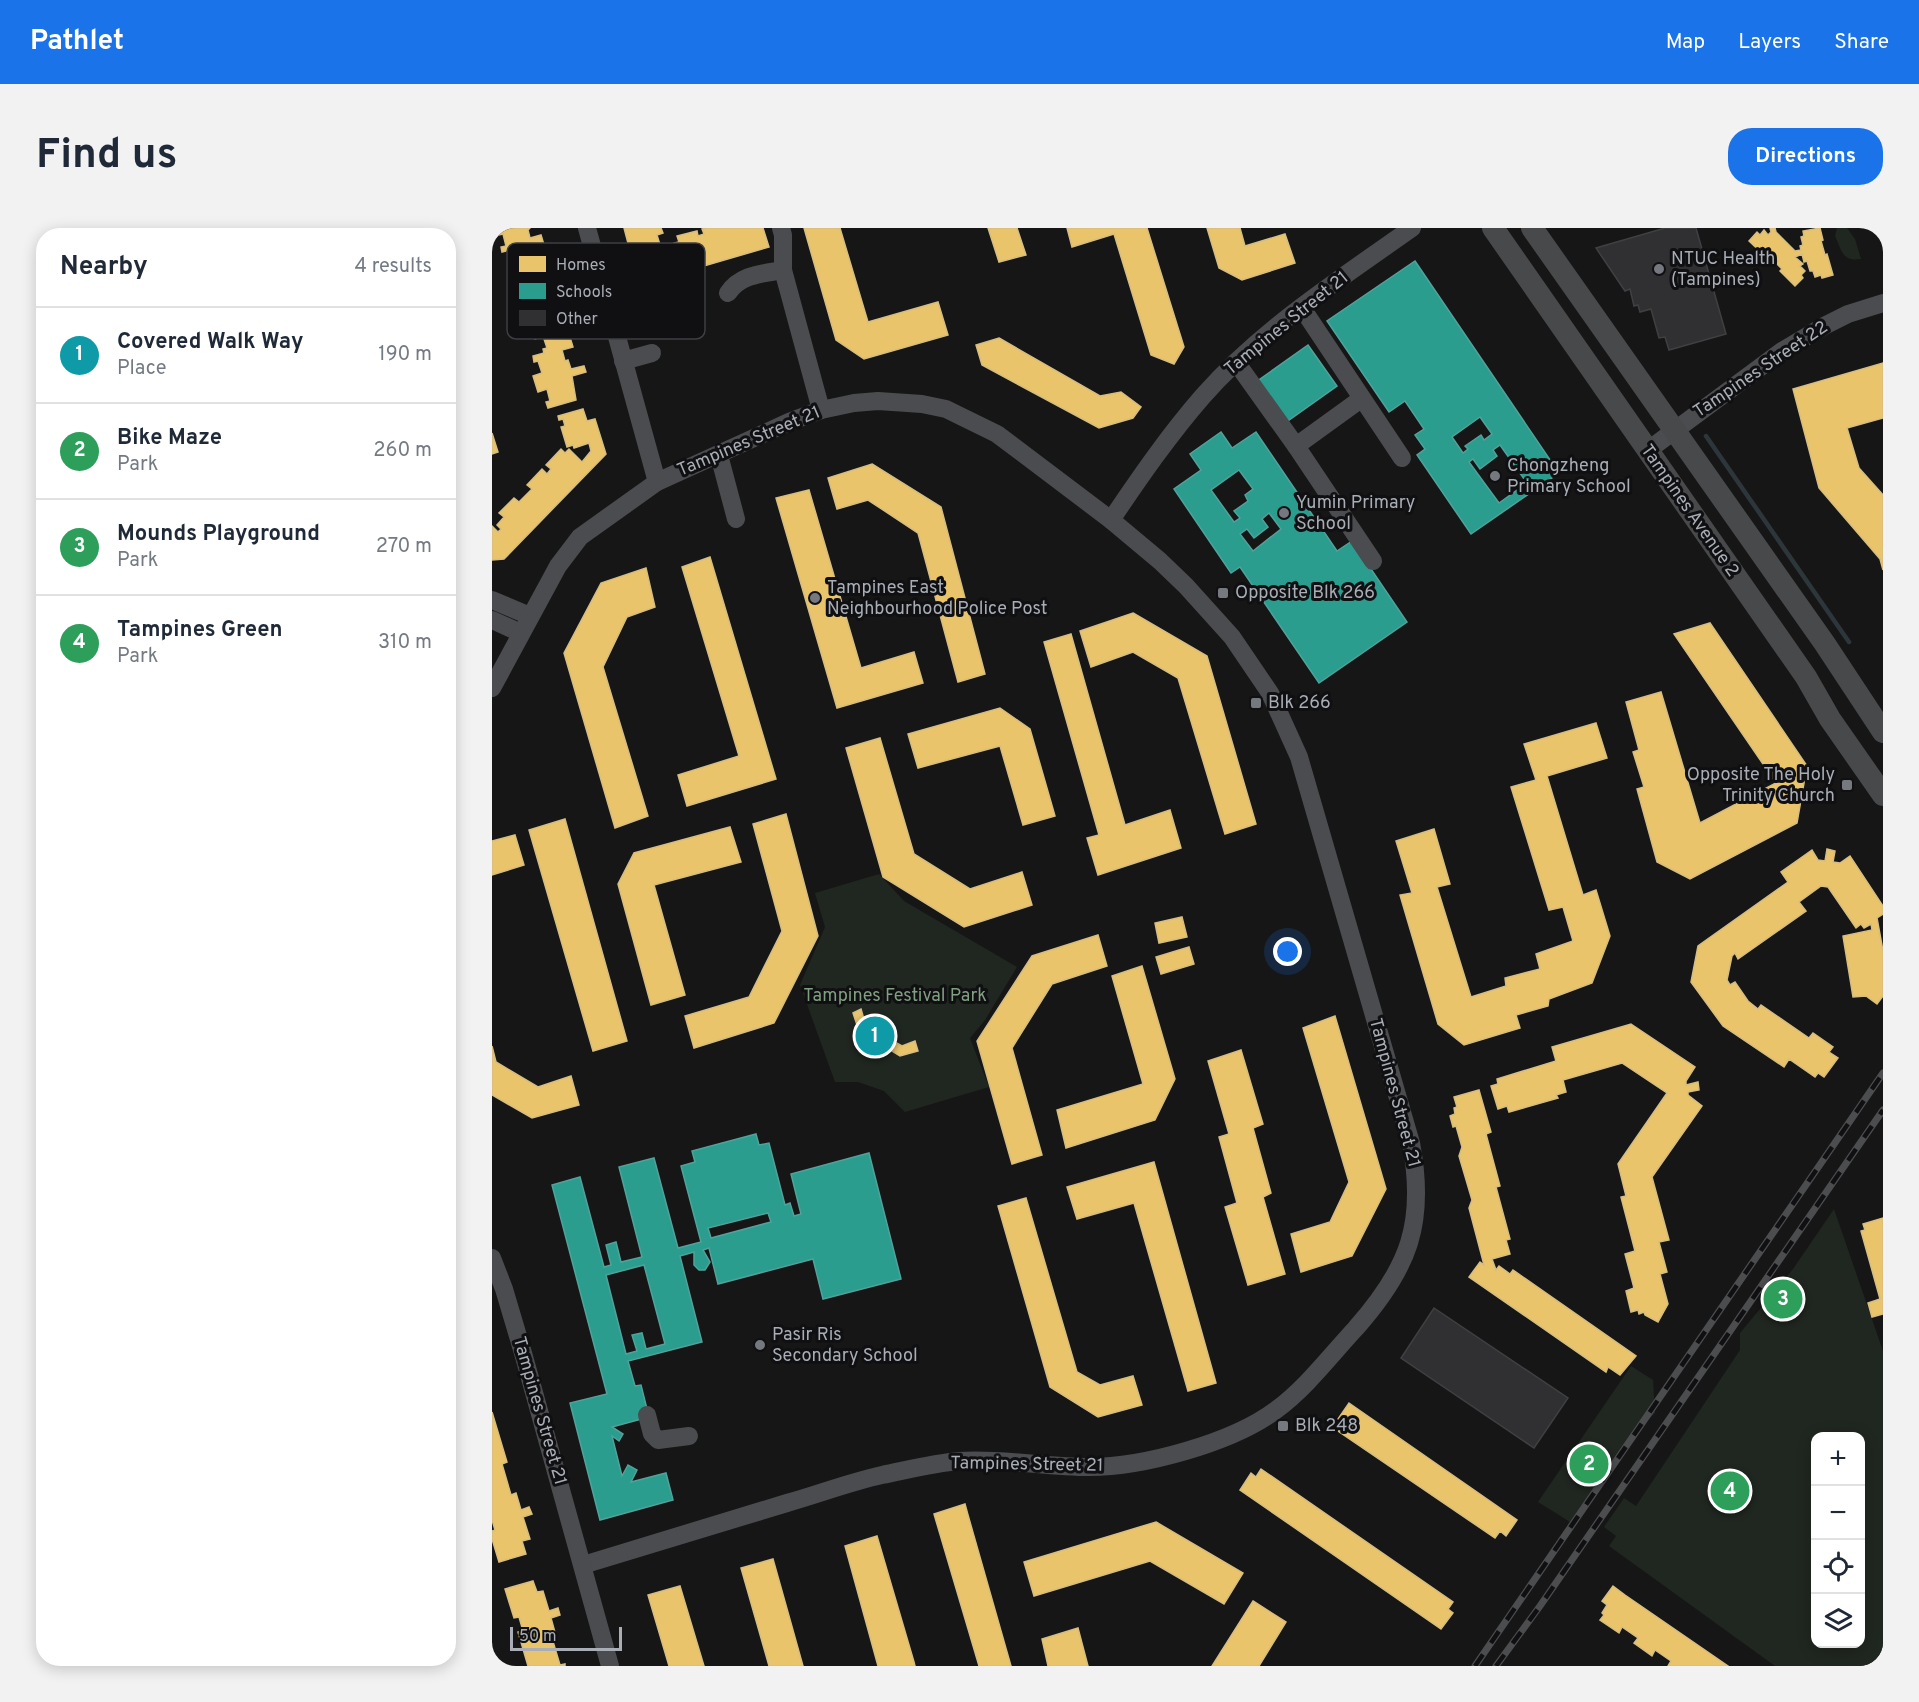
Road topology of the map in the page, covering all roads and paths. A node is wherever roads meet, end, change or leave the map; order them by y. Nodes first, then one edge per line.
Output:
1 (587, 228) edge
2 (781, 228) edge
3 (1412, 228) edge
4 (1493, 228) edge
5 (1532, 228) edge
6 (591, 243) edge
7 (783, 270) junction
8 (728, 293) dead end
9 (1883, 303) edge
10 (1302, 308) junction
11 (617, 339) edge
12 (652, 353) dead end
13 (623, 361) junction
14 (1236, 362) junction
15 (1361, 399) junction
16 (821, 410) junction
17 (1673, 429) junction
18 (1296, 446) junction
19 (1647, 451) junction
20 (719, 455) junction
21 (1402, 458) dead end
22 (657, 482) junction
23 (736, 519) dead end
24 (1111, 520) junction
25 (1373, 561) dead end
26 (1766, 561) junction
27 (492, 600) edge
28 (530, 616) junction
29 (492, 620) edge
30 (1772, 629) junction
31 (521, 633) junction
32 (492, 688) edge
33 (1883, 732) edge
34 (1883, 795) edge
35 (492, 1258) edge
36 (498, 1291) edge
37 (647, 1415) dead end
38 (689, 1436) dead end
39 (583, 1564) junction
40 (610, 1666) edge

1 - 6 street
2 - 7 street
3 - 10 street, Tampines Street 21
4 - 19 main road, Tampines Avenue 2
5 - 17 main road, Tampines Avenue 2
7 - 8 street
7 - 16 street
9 - 17 street, Tampines Street 22
10 - 14 street, Tampines Street 21
10 - 15 street
11 - 13 street
12 - 13 street
13 - 22 street
14 - 18 street
14 - 24 street, Tampines Street 21
15 - 18 street
15 - 21 street
16 - 20 street, Tampines Street 21
16 - 24 street, Tampines Street 21
17 - 19 street, Tampines Street 22
17 - 26 main road, Tampines Avenue 2
18 - 25 street
19 - 30 main road, Tampines Avenue 2
20 - 22 street, Tampines Street 21
20 - 23 street
22 - 28 street, Tampines Street 21
24 - 39 street, Tampines Street 21
26 - 30 main road
26 - 33 main road, Tampines Avenue 2
27 - 28 street
28 - 31 street, Tampines Street 21
29 - 31 street
30 - 34 main road, Tampines Avenue 2
31 - 32 street, Tampines Street 21
35 - 36 street, Tampines Street 21
36 - 39 street, Tampines Street 21
37 - 38 street
39 - 40 street, Tampines Street 21

